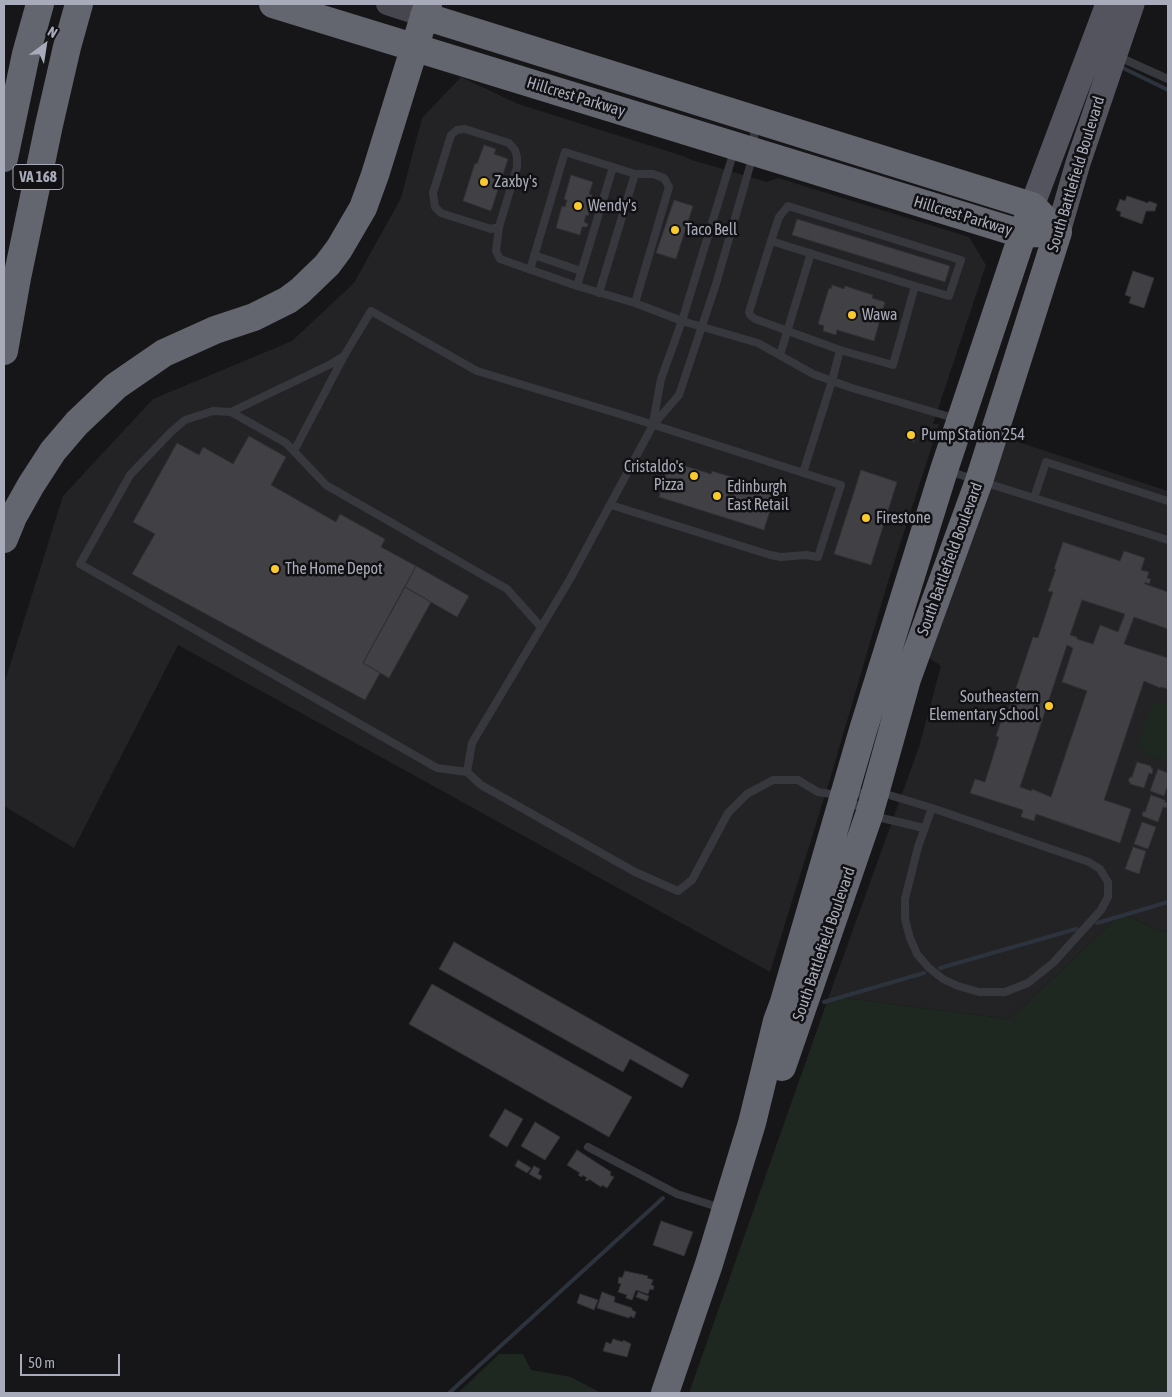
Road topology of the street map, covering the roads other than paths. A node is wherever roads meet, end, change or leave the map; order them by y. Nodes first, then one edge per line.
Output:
1 (40, 4) edge
2 (79, 4) edge
3 (273, 4) edge
4 (387, 4) edge
5 (1108, 4) edge
6 (1132, 4) edge
7 (426, 10) edge
8 (414, 48) junction
9 (26, 54) junction
10 (1114, 56) junction
11 (1168, 79) edge
12 (4, 127) edge
13 (746, 138) junction
14 (4, 158) edge
15 (614, 167) junction
16 (635, 174) junction
17 (1032, 206) junction
18 (499, 227) junction
19 (1058, 232) junction
20 (1022, 234) junction
21 (770, 241) junction
22 (811, 253) junction
23 (534, 255) junction
24 (530, 270) junction
25 (581, 271) junction
26 (576, 286) junction
27 (915, 286) junction
28 (599, 293) junction
29 (635, 303) junction
30 (682, 321) junction
31 (702, 326) junction
32 (787, 331) junction
33 (840, 350) junction
34 (4, 351) edge
35 (780, 355) junction
36 (344, 356) junction
37 (832, 381) junction
38 (231, 412) junction
39 (961, 420) junction
40 (653, 425) junction
41 (294, 451) junction
42 (944, 470) junction
43 (803, 473) junction
44 (978, 481) junction
45 (1034, 498) junction
46 (1168, 501) edge
47 (611, 505) junction
48 (4, 539) edge
49 (1168, 540) edge
50 (541, 627) junction
51 (467, 772) junction
52 (844, 796) junction
53 (872, 803) junction
54 (932, 808) junction
55 (924, 828) junction
56 (756, 1108) junction
57 (588, 1147) dead end
58 (726, 1209) junction
59 (666, 1393) edge

1 - 9 highway, VA 168
2 - 34 highway, VA 168
3 - 8 highway, Hillcrest Parkway
4 - 7 main road, Hillcrest Parkway
5 - 17 main road, South Battlefield Boulevard
6 - 10 main road, South Battlefield Boulevard
7 - 8 highway
7 - 13 highway, Hillcrest Parkway
8 - 13 highway, Hillcrest Parkway
8 - 48 highway
9 - 12 highway
9 - 14 highway, VA 168
10 - 11 lane
10 - 19 main road, South Battlefield Boulevard
13 - 17 highway, Hillcrest Parkway
13 - 20 highway, Hillcrest Parkway
13 - 30 lane
13 - 31 lane
15 - 16 lane
15 - 23 lane
15 - 25 lane
16 - 28 lane
16 - 29 lane
17 - 19 highway, Hillcrest Parkway
17 - 20 highway, South Battlefield Boulevard
18 - 18 lane
18 - 24 lane
19 - 20 highway, Hillcrest Parkway
19 - 44 highway, South Battlefield Boulevard
20 - 39 highway, South Battlefield Boulevard
21 - 22 lane
21 - 27 lane
21 - 32 lane
22 - 27 lane
22 - 32 lane
23 - 24 lane
23 - 25 lane
24 - 26 lane
25 - 26 lane
26 - 28 lane
27 - 33 lane
28 - 29 lane
29 - 30 lane
30 - 31 lane
30 - 40 lane
31 - 35 lane
31 - 40 lane
32 - 33 lane
32 - 35 lane
33 - 37 lane
35 - 37 lane
36 - 38 lane
36 - 40 lane
36 - 41 lane
37 - 39 lane
37 - 43 lane
38 - 41 lane
38 - 51 lane
39 - 42 highway, South Battlefield Boulevard
40 - 43 lane
40 - 47 lane
41 - 50 lane
42 - 44 lane
42 - 52 highway, South Battlefield Boulevard
43 - 47 lane
44 - 45 lane
44 - 53 highway, South Battlefield Boulevard
45 - 46 lane
45 - 49 lane
47 - 50 lane
50 - 51 lane
51 - 52 lane
52 - 53 lane
52 - 53 lane
52 - 56 highway, South Battlefield Boulevard
53 - 54 lane
53 - 55 lane
53 - 56 highway, South Battlefield Boulevard
54 - 55 lane
54 - 55 lane
56 - 58 highway, South Battlefield Boulevard
57 - 58 lane
58 - 59 highway, South Battlefield Boulevard

